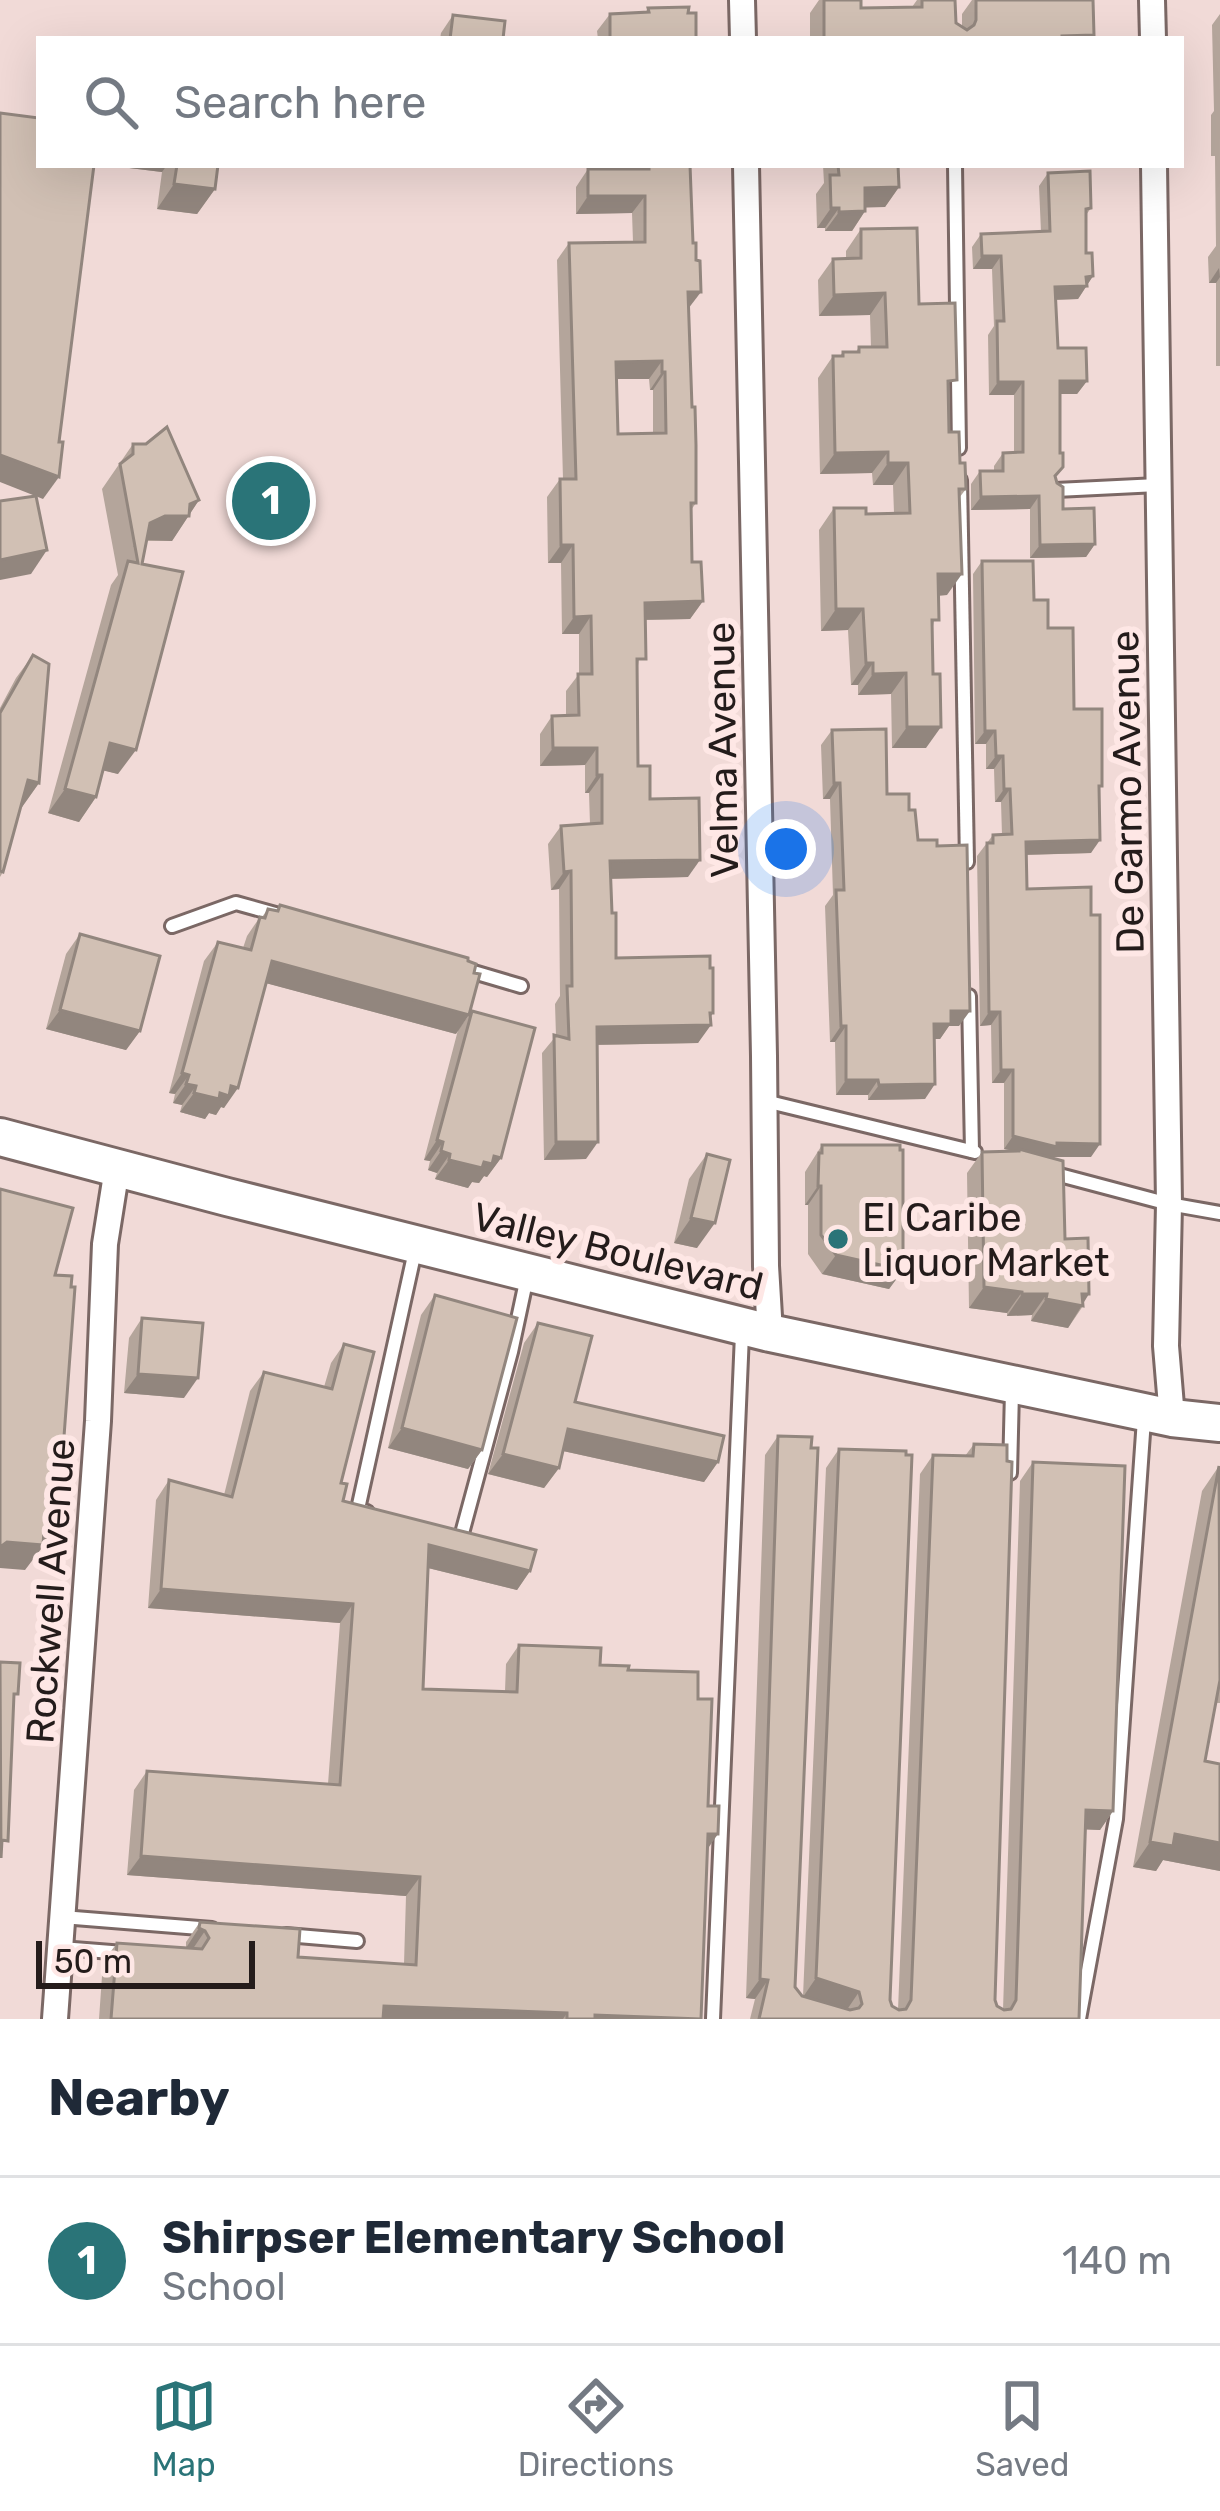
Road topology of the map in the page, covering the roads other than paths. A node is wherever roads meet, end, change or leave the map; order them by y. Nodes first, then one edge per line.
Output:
1 (742, 0) edge
2 (1152, 0) edge
3 (743, 36) edge
4 (1153, 36) edge
5 (746, 168) edge
6 (955, 168) edge
7 (1154, 168) edge
8 (1159, 484) junction
9 (1056, 490) edge
10 (967, 869) edge
11 (302, 922) edge
12 (172, 926) dead end
13 (455, 967) edge
14 (521, 986) dead end
15 (969, 986) edge
16 (765, 1101) junction
17 (0, 1137) edge
18 (972, 1151) junction
19 (994, 1157) edge
20 (117, 1168) junction
21 (1038, 1169) edge
22 (1168, 1204) junction
23 (1220, 1214) edge
24 (416, 1244) junction
25 (528, 1272) junction
26 (756, 1330) junction
27 (1012, 1384) junction
28 (1158, 1414) junction
29 (1220, 1423) edge
30 (1010, 1481) edge
31 (379, 1515) edge
32 (440, 1532) edge
33 (62, 1917) junction
34 (221, 1930) edge
35 (266, 1934) edge
36 (357, 1941) dead end
37 (60, 1948) junction
38 (143, 1954) edge
39 (55, 2019) edge
40 (713, 2019) edge
41 (1079, 2019) edge

1 - 3 street
2 - 4 street
5 - 16 street, Velma Avenue
6 - 10 lane
7 - 8 street, De Garmo Avenue
8 - 9 lane
8 - 22 street, De Garmo Avenue
11 - 12 lane
13 - 14 lane
15 - 18 lane
16 - 18 lane
16 - 26 street, Velma Avenue
17 - 20 main road, Valley Boulevard
18 - 19 lane
20 - 24 main road, Valley Boulevard
20 - 33 street, Rockwell Avenue
21 - 22 lane
22 - 23 lane
22 - 28 street, De Garmo Avenue
24 - 25 main road, Valley Boulevard
24 - 31 lane
25 - 26 main road, Valley Boulevard
25 - 32 lane
26 - 27 main road, Valley Boulevard
26 - 40 lane
27 - 28 main road, Valley Boulevard
27 - 30 lane
28 - 29 main road, Valley Boulevard
28 - 41 lane
33 - 34 lane
33 - 37 street, Rockwell Avenue
35 - 36 lane
37 - 38 lane
37 - 39 street, Rockwell Avenue

